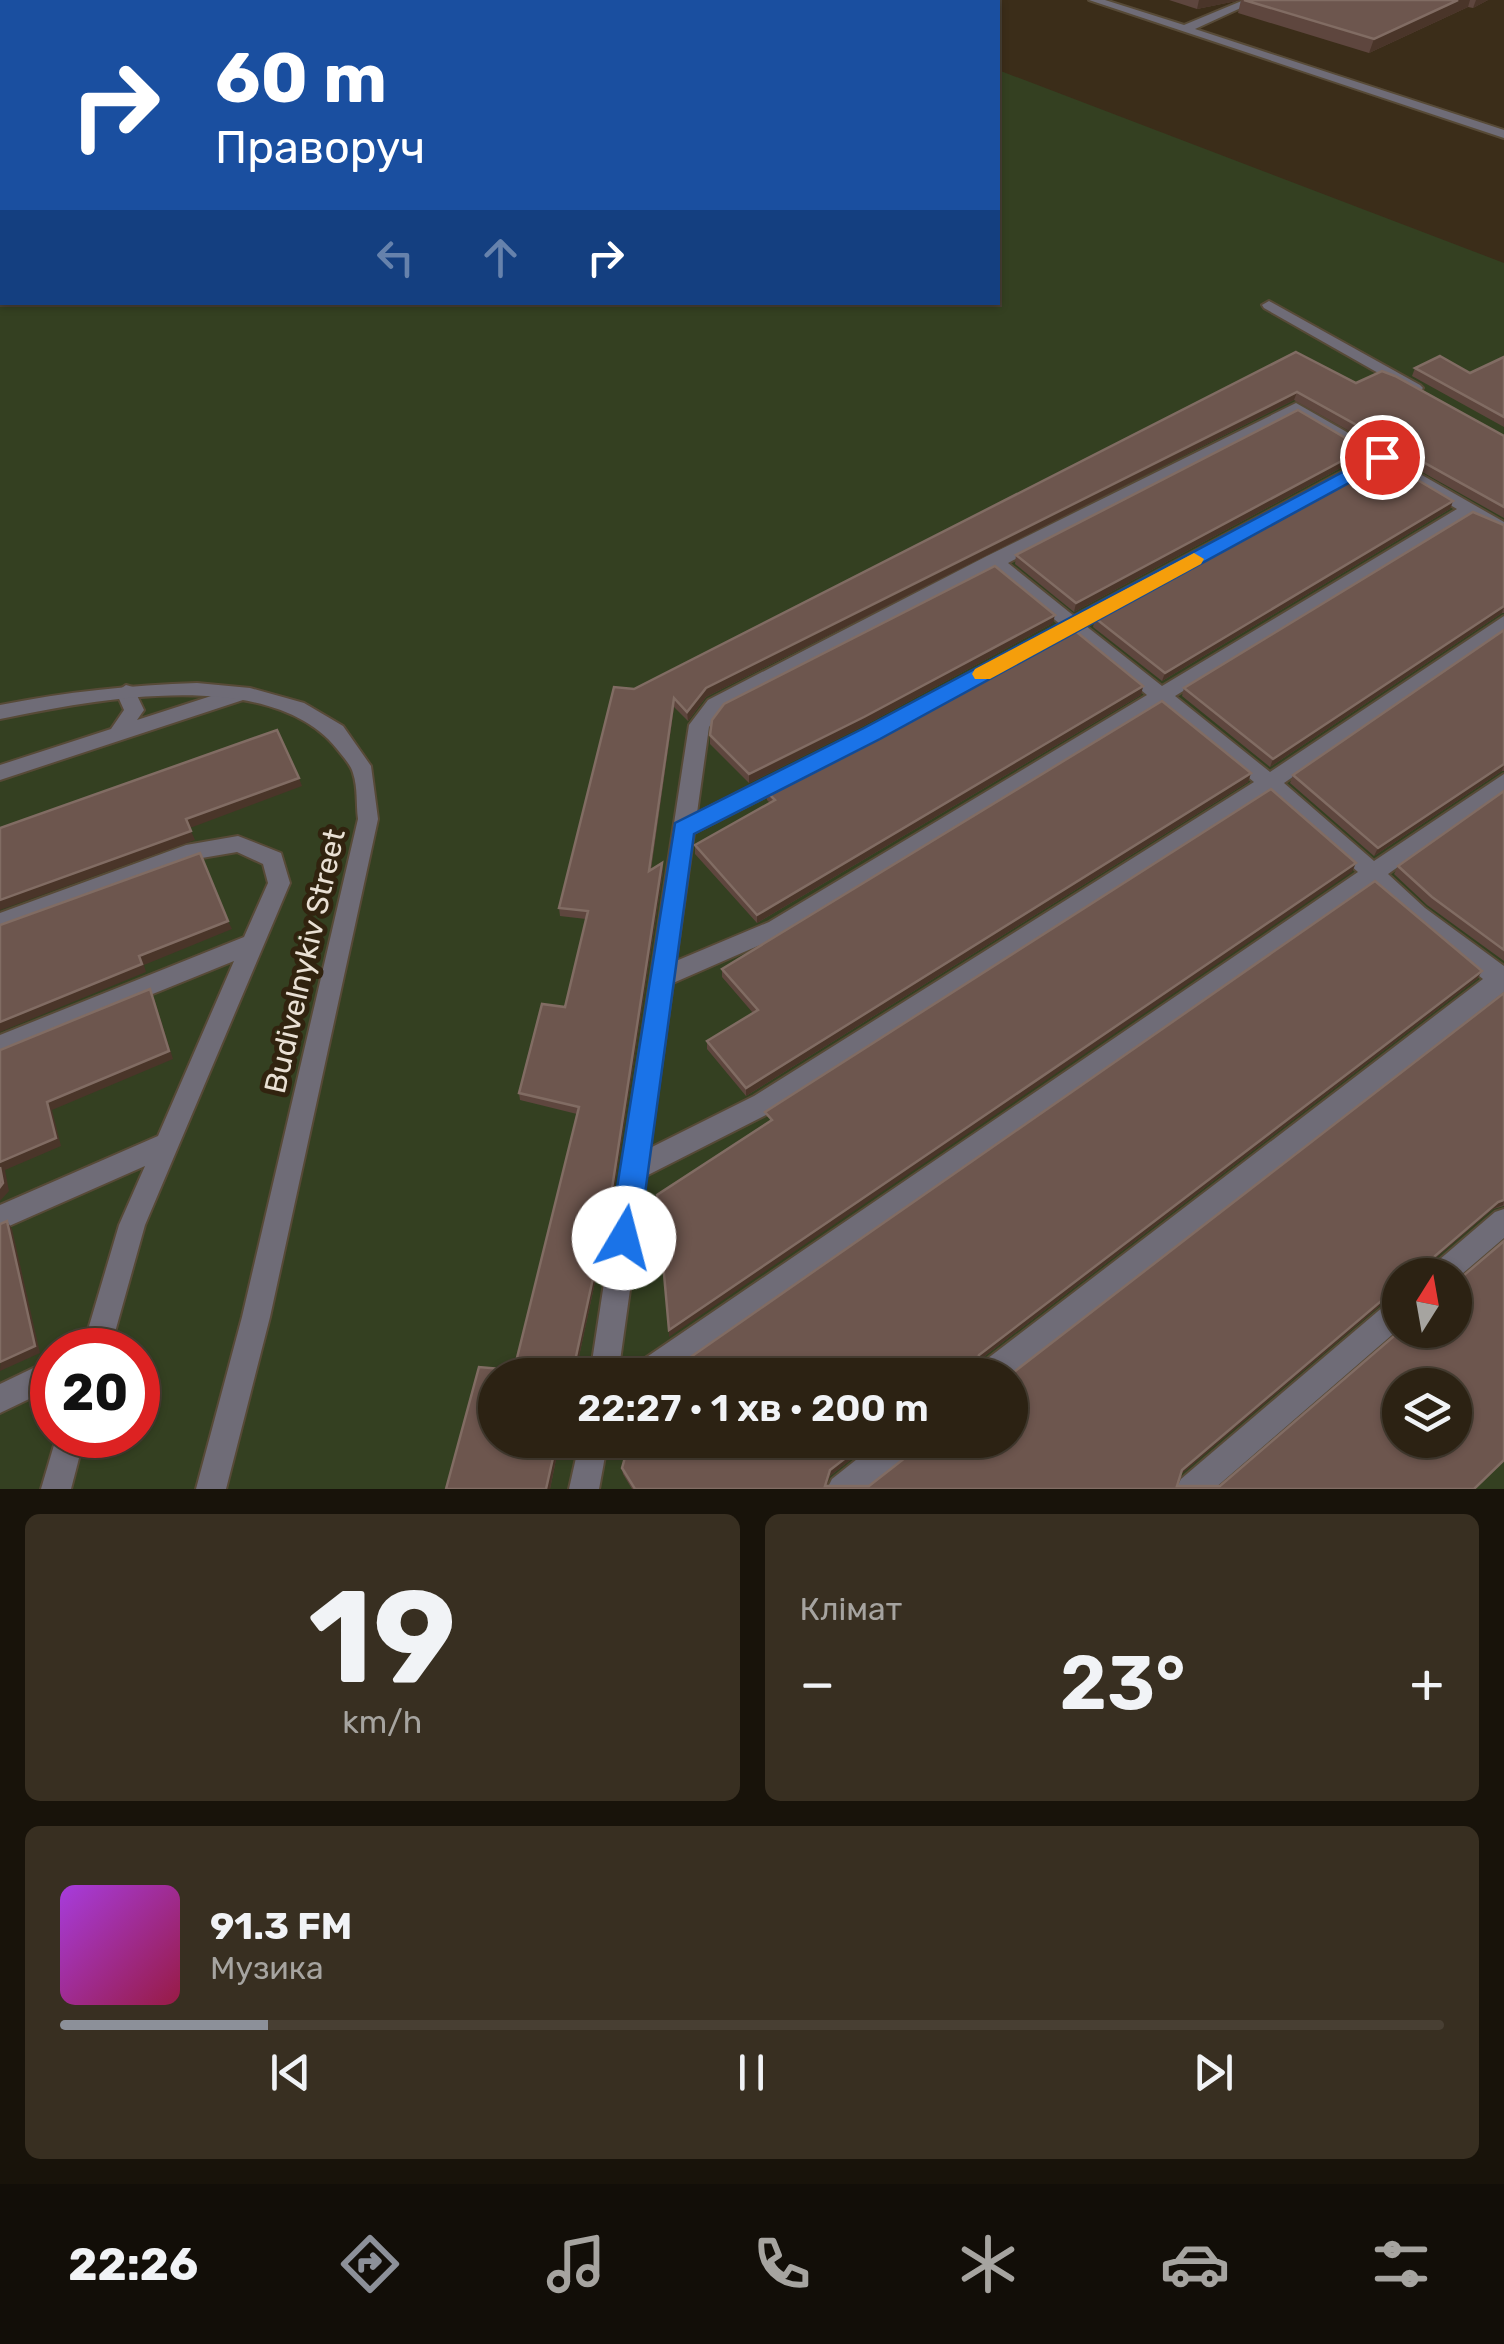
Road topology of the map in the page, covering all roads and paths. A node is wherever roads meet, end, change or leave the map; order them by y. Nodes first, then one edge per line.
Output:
1 (1094, 0) edge
2 (1253, 0) edge
3 (1185, 30) junction
4 (1504, 134) edge
5 (1269, 305) dead end
6 (1437, 400) edge
7 (1382, 457) junction
8 (1470, 508) junction
9 (1504, 529) edge
10 (993, 560) junction
11 (1504, 622) edge
12 (1073, 625) junction
13 (126, 692) junction
14 (239, 694) junction
15 (1161, 696) junction
16 (0, 712) edge
17 (120, 731) junction
18 (0, 773) edge
19 (1504, 782) edge
20 (1270, 783) junction
21 (683, 829) junction
22 (1374, 873) junction
23 (0, 922) edge
24 (252, 944) junction
25 (662, 977) junction
26 (1503, 979) edge
27 (0, 1046) edge
28 (166, 1144) junction
29 (634, 1168) junction
30 (0, 1218) edge
31 (1504, 1221) edge
32 (1460, 1258) edge
33 (1382, 1325) edge
34 (102, 1328) edge
35 (606, 1358) edge
36 (670, 1358) edge
37 (1011, 1358) edge
38 (30, 1385) edge
39 (0, 1399) edge
40 (65, 1458) edge
41 (590, 1458) edge
42 (882, 1458) edge
43 (56, 1489) edge
44 (211, 1489) edge
45 (584, 1489) edge
46 (842, 1489) edge
47 (1190, 1489) edge

1 - 3 street
2 - 3 street
3 - 4 street
5 - 6 street
7 - 8 street
7 - 10 street
7 - 12 street
8 - 9 street
8 - 15 street
10 - 12 street
10 - 21 street
11 - 20 street
12 - 15 street
12 - 21 street
13 - 14 street, Budivelnykiv Street
13 - 16 street, Budivelnykiv Street
13 - 17 street
14 - 17 street
14 - 44 street, Budivelnykiv Street
15 - 20 street
15 - 25 street
17 - 18 street
19 - 22 street
20 - 22 street
20 - 29 street
21 - 25 street
22 - 26 street
22 - 36 street
23 - 24 street
24 - 27 street
24 - 28 street
25 - 29 street
26 - 37 street
28 - 30 street
28 - 34 street
29 - 35 street
31 - 32 street
33 - 47 street
38 - 39 street
40 - 43 street
41 - 45 street
42 - 46 street

